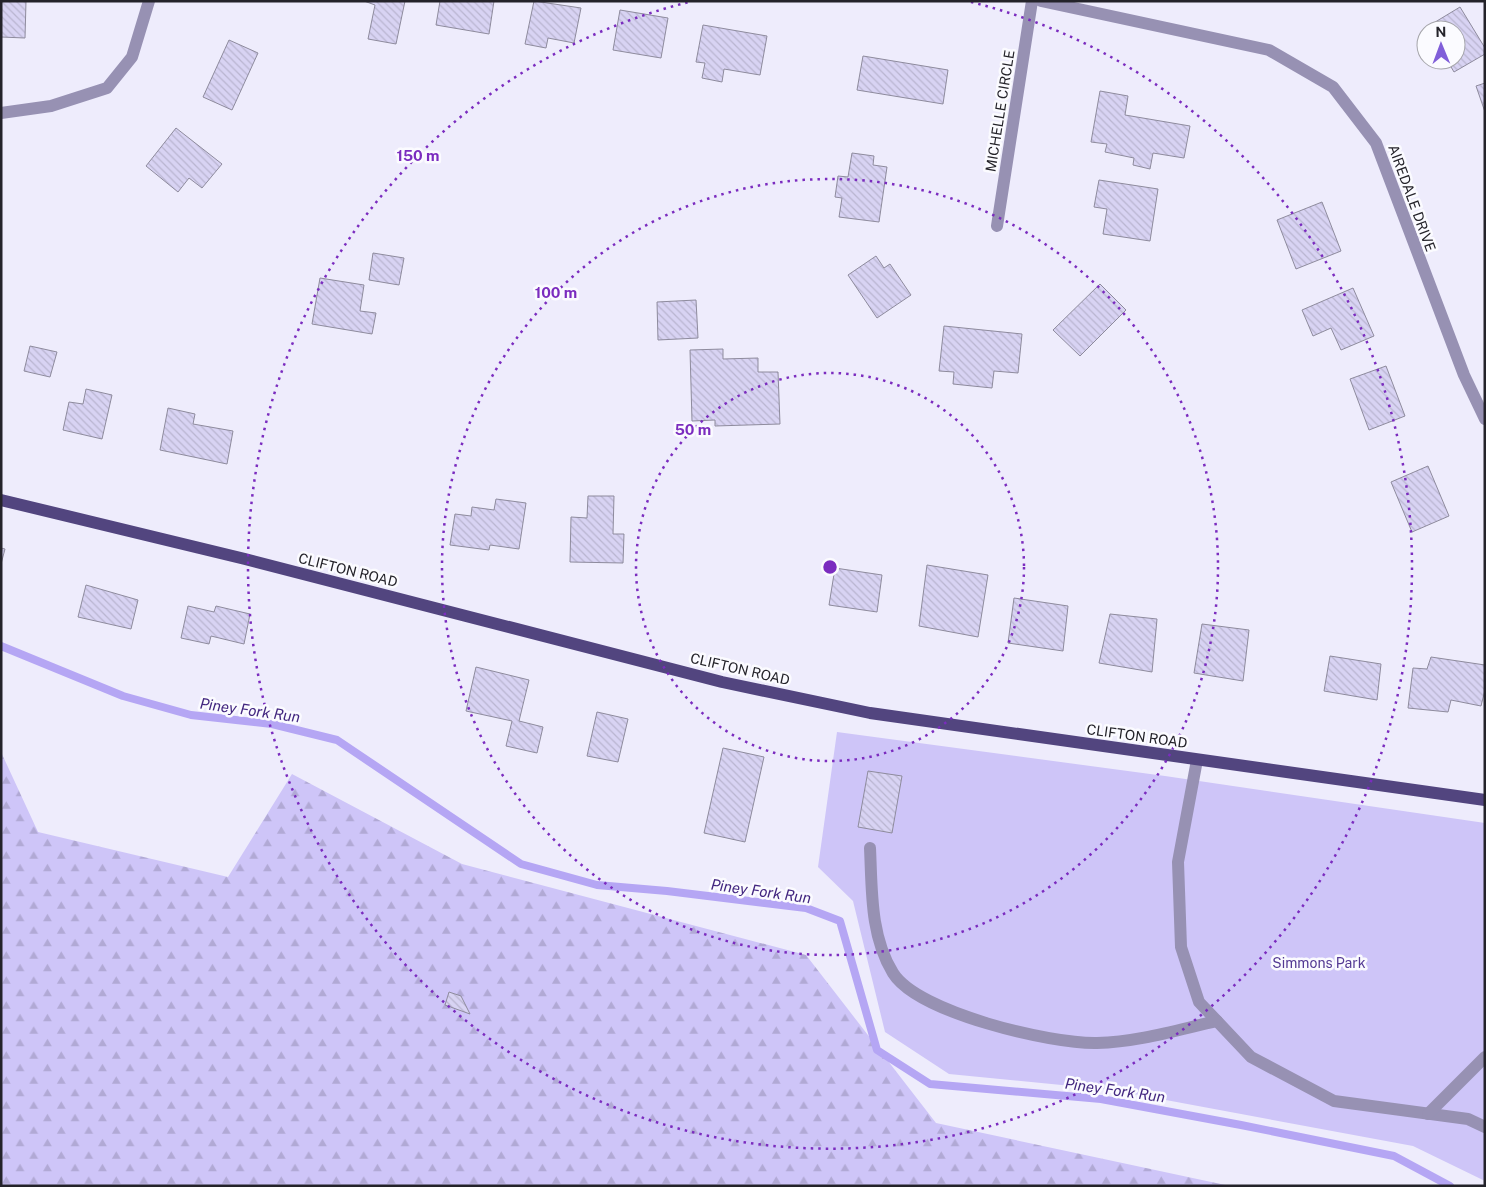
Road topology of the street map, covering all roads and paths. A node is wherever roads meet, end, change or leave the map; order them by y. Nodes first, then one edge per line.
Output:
1 (149, 1) edge
2 (1032, 1) edge
3 (1041, 1) edge
4 (1, 113) edge
5 (997, 226) dead end
6 (1485, 418) edge
7 (1, 500) edge
8 (1197, 760) junction
9 (1485, 800) edge
10 (870, 848) dead end
11 (1217, 1021) junction
12 (1485, 1057) edge
13 (1428, 1114) junction
14 (1485, 1127) edge

1 - 4 street
2 - 5 street, MICHELLE CIRCLE
3 - 6 street, AIREDALE DRIVE
7 - 8 main road, CLIFTON ROAD
8 - 9 main road, CLIFTON ROAD
8 - 11 street
10 - 11 street
11 - 13 street
12 - 13 street
13 - 14 street

